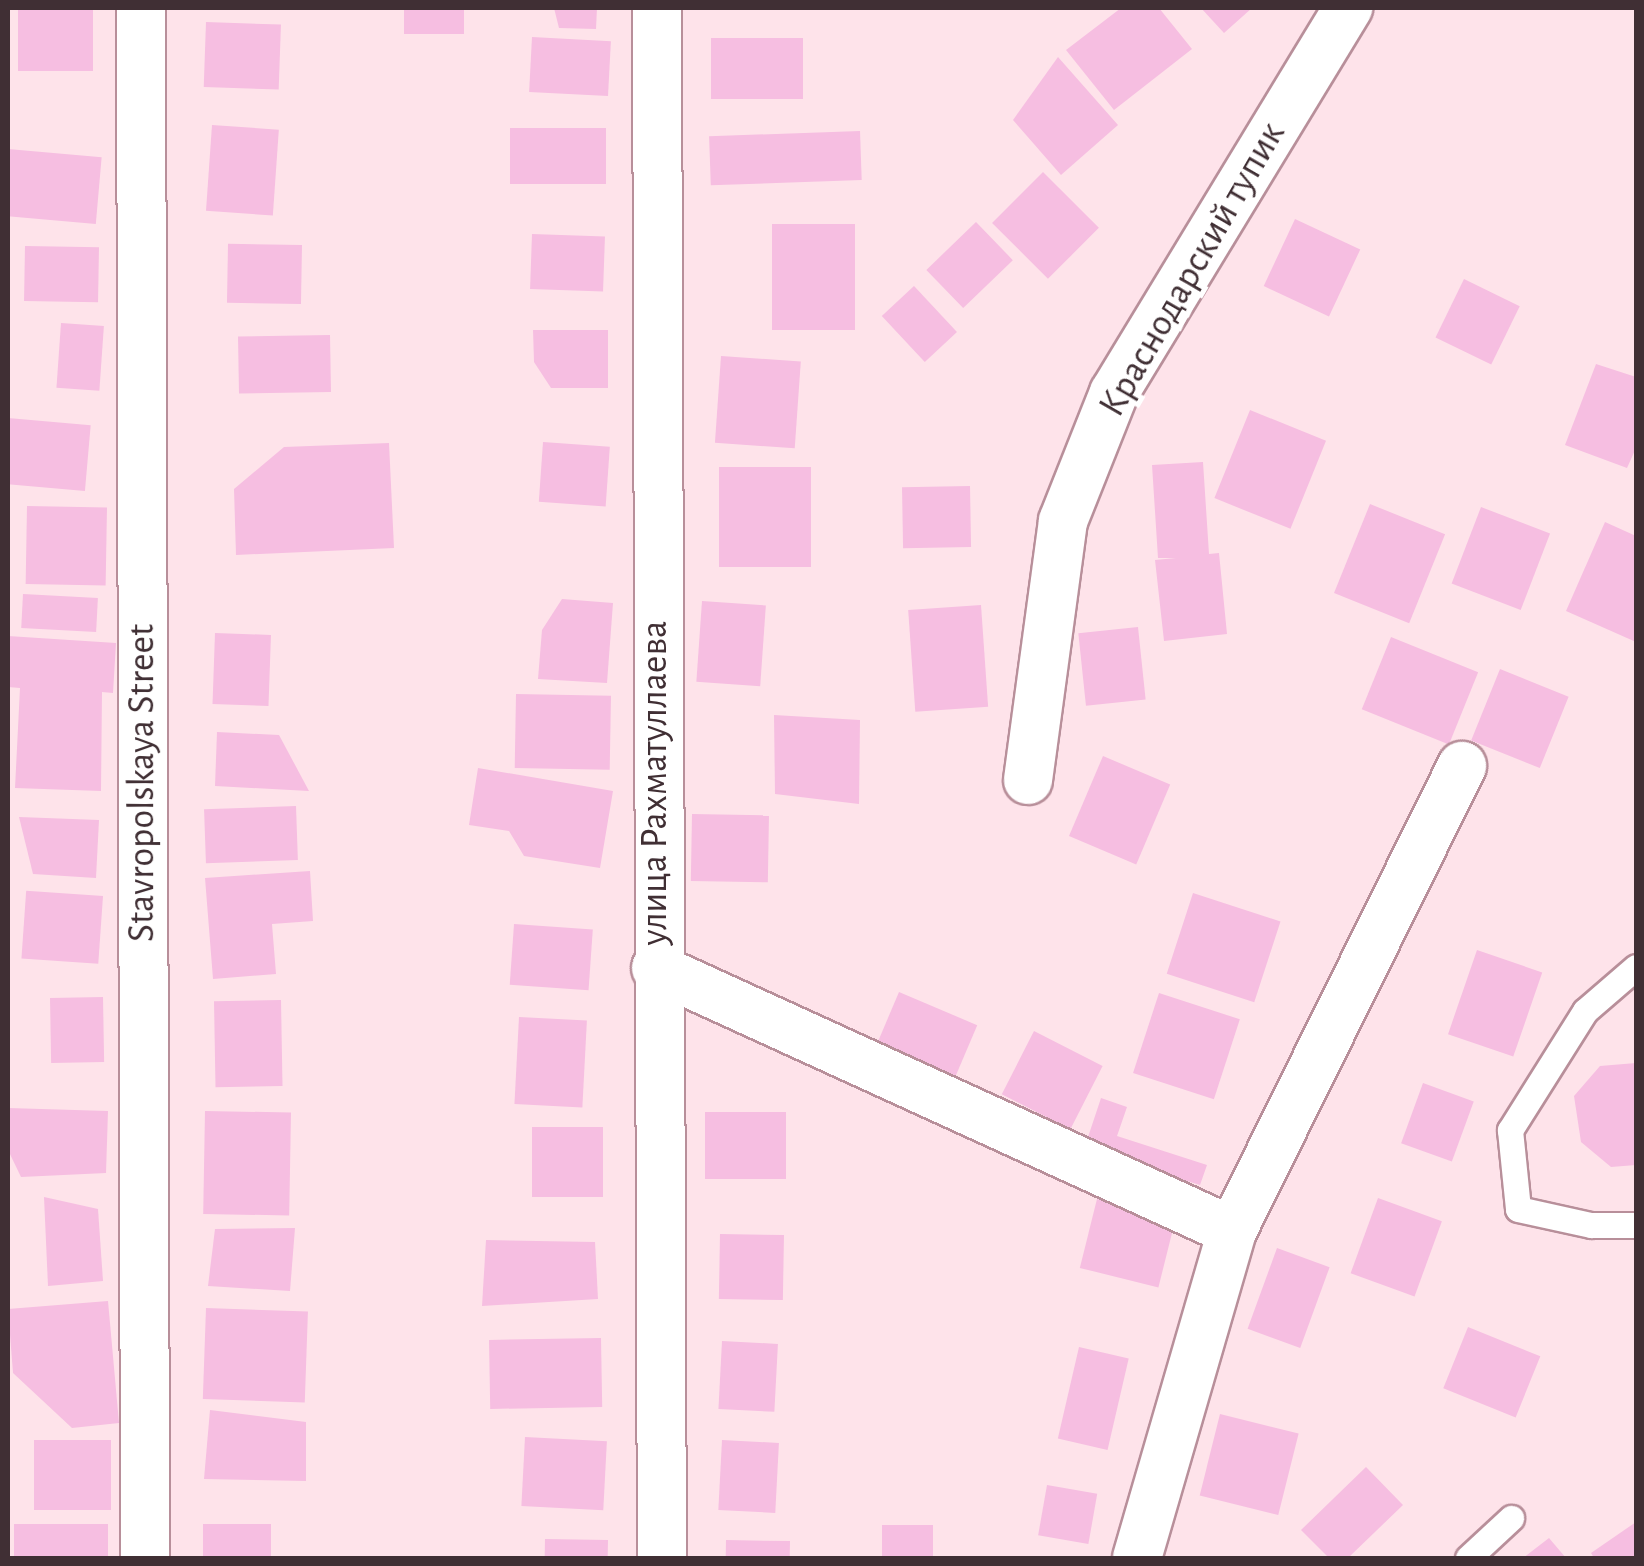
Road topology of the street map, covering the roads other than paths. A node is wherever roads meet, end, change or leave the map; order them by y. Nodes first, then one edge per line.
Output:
1 (140, 8) edge
2 (656, 8) edge
3 (1348, 8) edge
4 (1462, 766) dead end
5 (1028, 780) dead end
6 (1636, 967) edge
7 (656, 968) junction
8 (1636, 1225) edge
9 (1232, 1232) junction
10 (1511, 1518) dead end
11 (145, 1558) edge
12 (662, 1558) edge
13 (1137, 1558) edge
14 (1468, 1558) edge

1 - 11 street, Stavropolskaya Street
2 - 7 street, улица Рахматуллаева
3 - 5 street, Краснодарский тупик
4 - 9 street
6 - 8 lane
7 - 9 street
7 - 12 street, улица Рахматуллаева
9 - 13 street
10 - 14 lane

